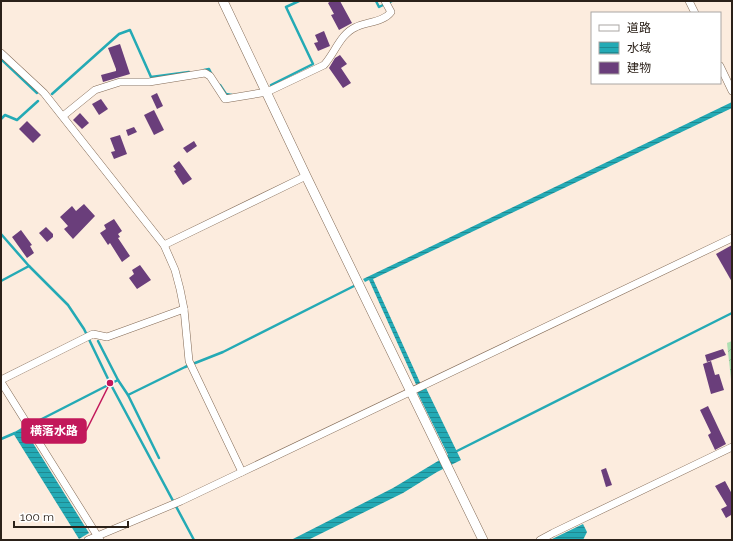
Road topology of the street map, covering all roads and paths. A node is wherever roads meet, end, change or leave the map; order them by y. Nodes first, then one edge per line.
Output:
1 (223, 1) edge
2 (385, 1) edge
3 (689, 1) edge
4 (694, 12) edge
5 (1, 53) edge
6 (721, 68) edge
7 (732, 91) edge
8 (267, 92) junction
9 (63, 116) junction
10 (306, 176) junction
11 (732, 238) edge
12 (164, 245) junction
13 (184, 309) junction
14 (1, 381) edge
15 (410, 391) junction
16 (732, 447) edge
17 (242, 472) junction
18 (98, 538) edge
19 (88, 540) edge
20 (483, 540) edge
21 (540, 540) edge

1 - 8 street
2 - 8 street
3 - 4 street
5 - 9 street
6 - 7 street
8 - 9 street
8 - 10 street
9 - 12 street
10 - 12 street
10 - 15 street
11 - 15 street
12 - 13 street
13 - 14 street
13 - 17 street
14 - 18 street
15 - 17 street
15 - 20 street
16 - 21 street
17 - 18 street
18 - 19 street

